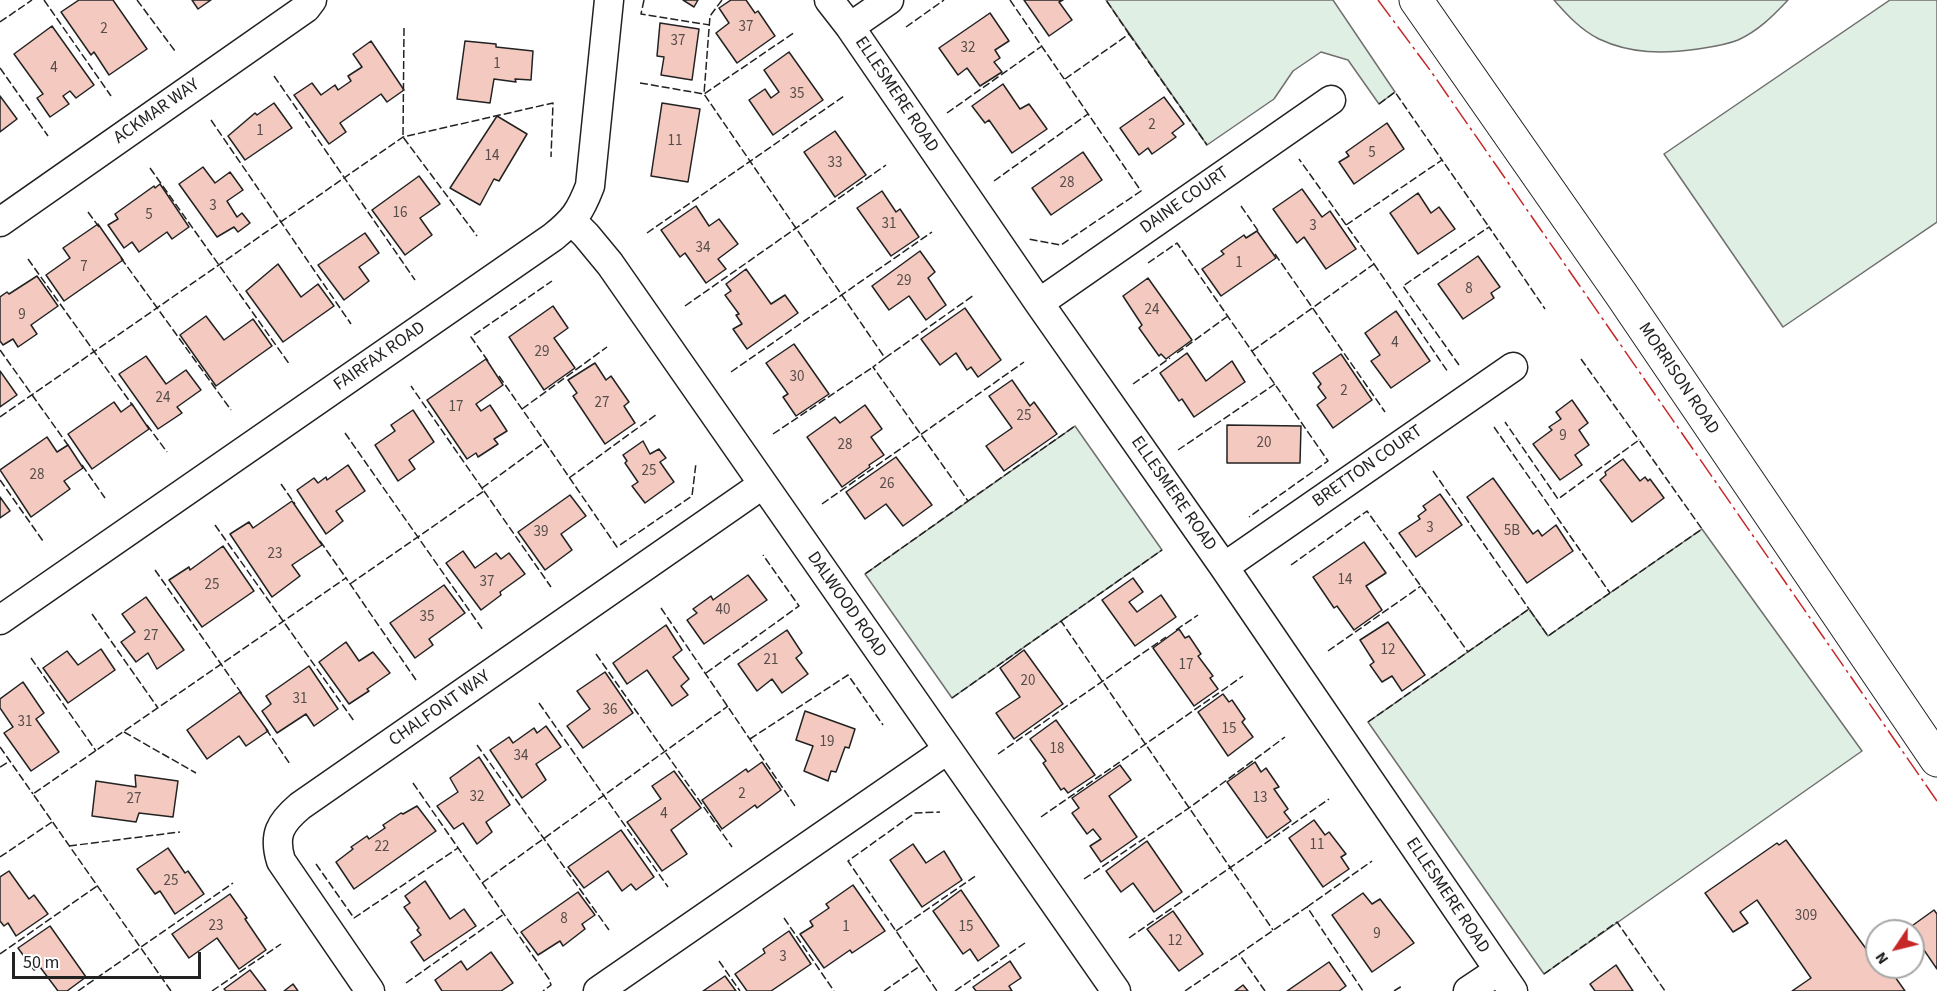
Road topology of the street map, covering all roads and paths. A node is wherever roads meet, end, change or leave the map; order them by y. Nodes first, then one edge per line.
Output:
1 (312, 0) edge
2 (829, 0) edge
3 (889, 0) edge
4 (1416, 0) edge
5 (601, 1) edge
6 (850, 27) junction
7 (1330, 100) dead end
8 (572, 221) junction
9 (0, 222) edge
10 (1039, 303) junction
11 (1513, 367) dead end
12 (762, 484) junction
13 (1224, 567) junction
14 (0, 620) edge
15 (947, 750) junction
16 (1937, 760) edge
17 (1505, 981) edge
18 (370, 991) edge
19 (598, 991) edge
20 (1116, 991) edge
21 (1468, 991) edge

1 - 9 street, ACKMAR WAY
2 - 6 street, ELLESMERE ROAD
3 - 6 street
4 - 16 main road, MORRISON ROAD
5 - 8 street, FAIRFAX ROAD
6 - 10 street, ELLESMERE ROAD
7 - 10 street, DAINE COURT
8 - 12 street, DALWOOD ROAD
8 - 14 street, FAIRFAX ROAD
10 - 13 street, ELLESMERE ROAD
11 - 13 street, BRETTON COURT
12 - 15 street, DALWOOD ROAD
12 - 18 street, CHALFONT WAY
13 - 17 street, ELLESMERE ROAD
15 - 19 street
15 - 20 street, DALWOOD ROAD
17 - 21 street

